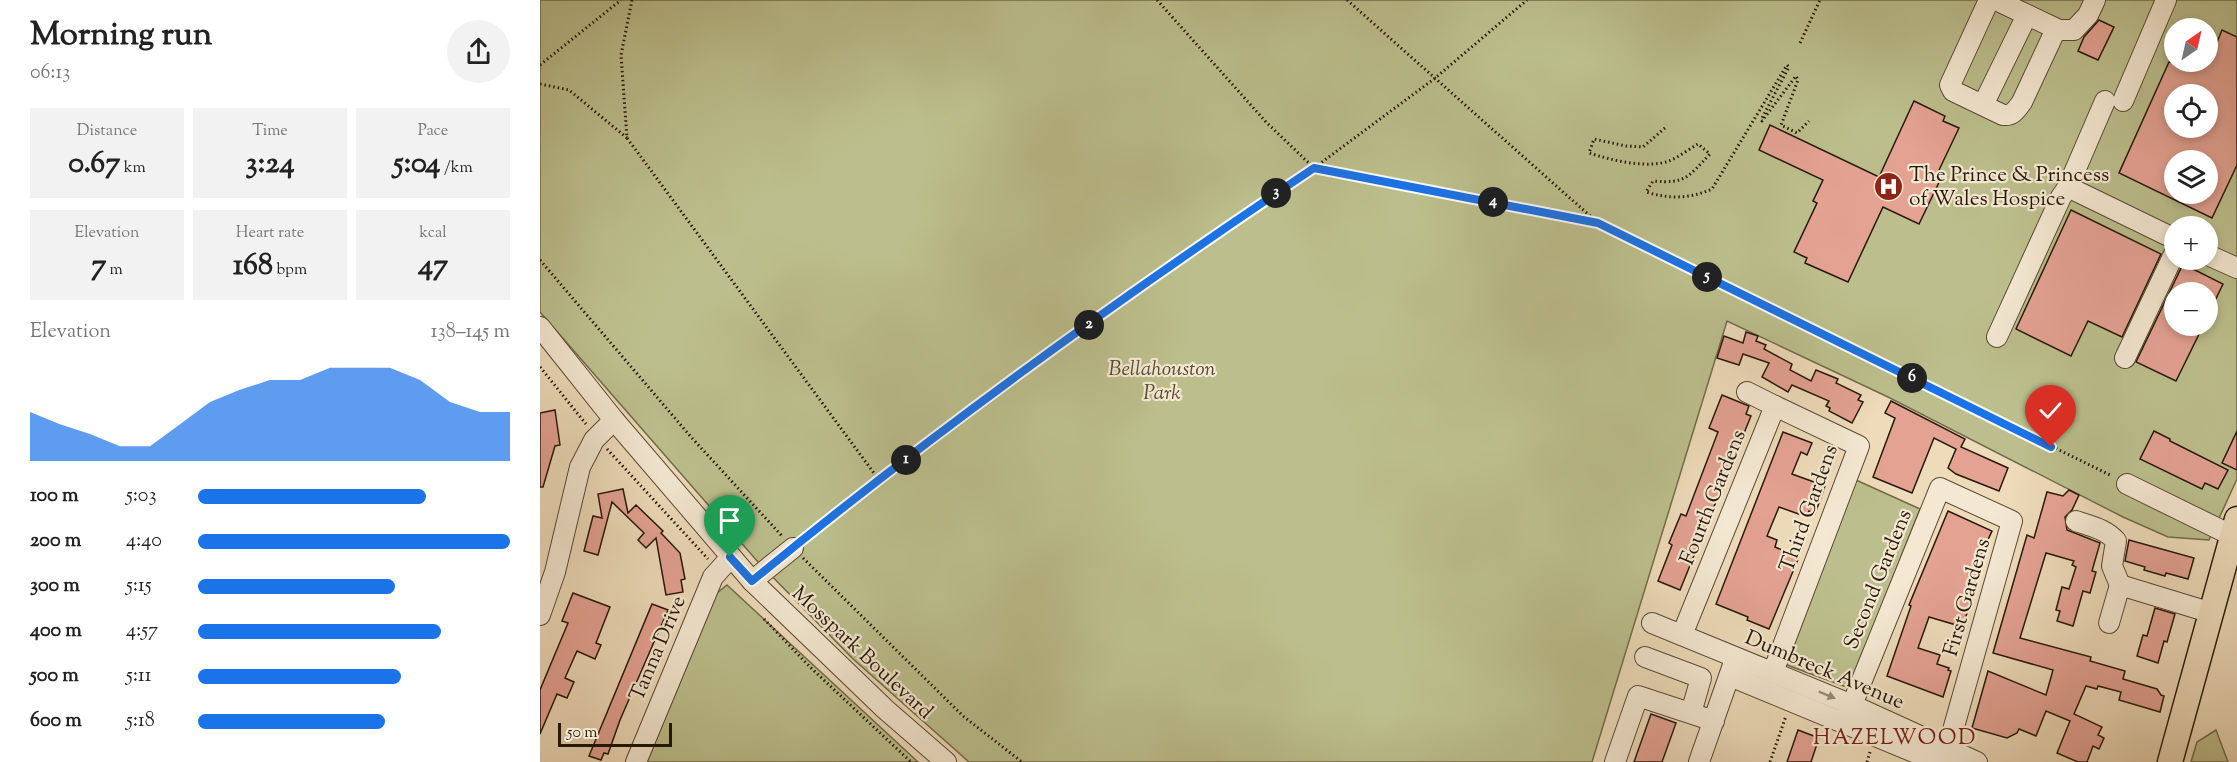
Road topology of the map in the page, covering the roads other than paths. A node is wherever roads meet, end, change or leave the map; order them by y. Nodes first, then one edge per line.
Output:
1 (1989, 0) edge
2 (1996, 0) edge
3 (2095, 0) edge
4 (2166, 0) edge
5 (2027, 15) junction
6 (2056, 29) junction
7 (1983, 105) junction
8 (2068, 188) junction
9 (2164, 234) edge
10 (2218, 259) edge
11 (2237, 268) edge
12 (2167, 270) edge
13 (540, 327) edge
14 (1997, 337) dead end
15 (2125, 358) dead end
16 (1747, 392) dead end
17 (1775, 406) junction
18 (614, 420) junction
19 (2127, 484) road end
20 (1940, 488) joint
21 (2076, 521) dead end
22 (2236, 531) edge
23 (793, 548) road end
24 (730, 557) junction
25 (752, 581) junction
26 (2120, 585) junction
27 (2212, 613) junction
28 (540, 615) edge
29 (1652, 623) dead end
30 (2109, 623) dead end
31 (1682, 635) junction
32 (1645, 657) dead end
33 (1733, 666) junction
34 (1773, 672) junction
35 (1691, 713) junction
36 (1849, 714) junction
37 (1714, 721) junction
38 (1944, 758) edge
39 (636, 762) edge
40 (946, 762) edge
41 (1615, 762) edge
42 (1699, 762) edge
43 (1977, 762) edge
44 (2170, 762) edge

1 - 7 street
2 - 5 street
3 - 6 street
4 - 8 street
5 - 6 street
5 - 7 street
6 - 7 street
8 - 9 street
8 - 14 street
10 - 11 street
12 - 15 street
13 - 18 street, Mosspark Boulevard
16 - 17 street
17 - 31 street, Fourth Gardens
17 - 34 street, Third Gardens
18 - 24 street, Mosspark Boulevard
18 - 28 street
19 - 22 street
20 - 36 street, Second Gardens
20 - 38 street, First Gardens
21 - 26 street
22 - 27 main road
23 - 25 street
24 - 25 street, Mosspark Boulevard
24 - 39 street, Tanna Drive
25 - 40 street, Mosspark Boulevard
26 - 27 street
26 - 30 street
27 - 44 main road
29 - 31 street, Dumbreck Avenue
31 - 33 street, Dumbreck Avenue
32 - 35 street
33 - 34 street, Dumbreck Avenue
33 - 36 street, Dumbreck Avenue
33 - 37 street
34 -> 36 street, Dumbreck Avenue
35 - 37 street
35 - 41 street
36 - 38 street, Dumbreck Avenue
37 - 42 street
38 - 43 street, Dumbreck Avenue

